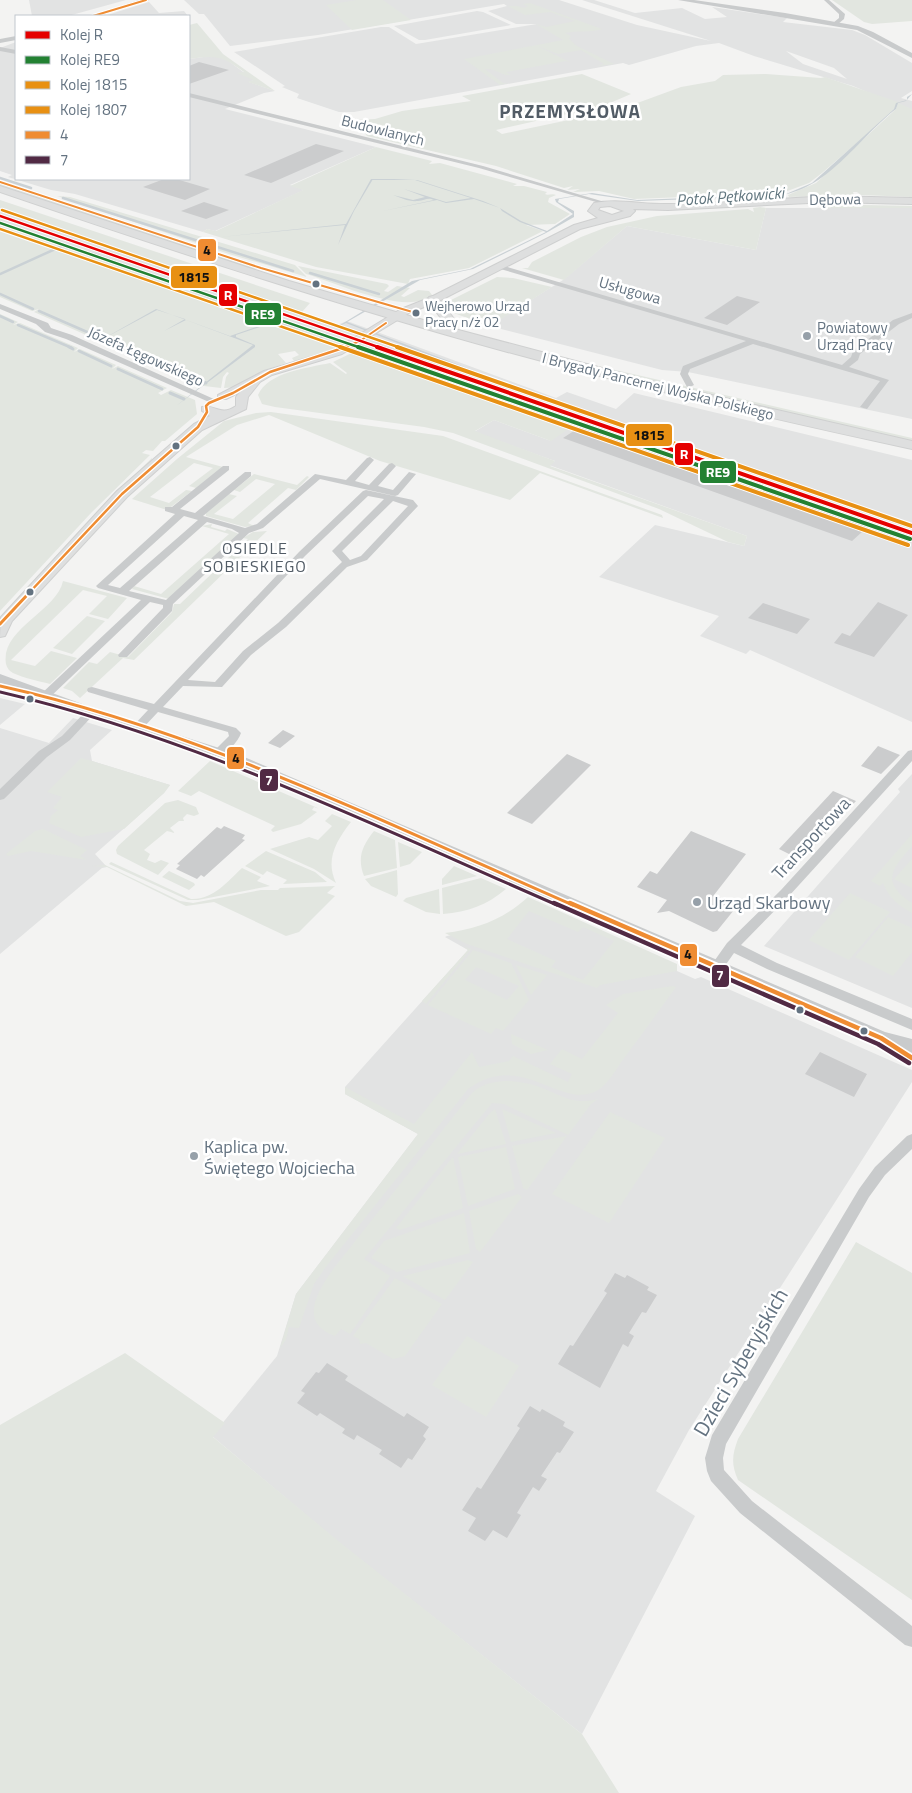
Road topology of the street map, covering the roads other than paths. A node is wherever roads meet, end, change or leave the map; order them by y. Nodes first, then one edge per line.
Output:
1 (146, 0) edge
2 (681, 0) edge
3 (826, 0) edge
4 (96, 15) edge
5 (801, 18) joint
6 (836, 23) junction
7 (15, 39) edge
8 (0, 45) edge
9 (15, 52) edge
10 (912, 56) edge
11 (190, 95) edge
12 (0, 182) edge
13 (0, 189) edge
14 (569, 195) junction
15 (912, 201) edge
16 (605, 203) junction
17 (627, 209) junction
18 (594, 210) junction
19 (610, 217) junction
20 (577, 227) junction
21 (500, 266) junction
22 (432, 300) junction
23 (0, 306) edge
24 (912, 315) edge
25 (395, 318) junction
26 (451, 323) junction
27 (753, 341) junction
28 (844, 367) junction
29 (254, 381) junction
30 (690, 385) junction
31 (213, 402) junction
32 (242, 402) junction
33 (864, 406) dead end
34 (222, 414) junction
35 (198, 427) junction
36 (912, 436) edge
37 (912, 446) edge
38 (370, 460) dead end
39 (392, 466) dead end
40 (226, 468) dead end
41 (248, 474) dead end
42 (412, 474) dead end
43 (349, 482) junction
44 (372, 487) junction
45 (391, 498) junction
46 (175, 511) junction
47 (201, 518) junction
48 (244, 533) junction
49 (349, 564) junction
50 (122, 592) junction
51 (148, 598) junction
52 (168, 603) junction
53 (2, 626) edge
54 (123, 655) dead end
55 (0, 678) edge
56 (182, 683) junction
57 (0, 686) edge
58 (92, 690) dead end
59 (40, 695) junction
60 (156, 708) junction
61 (91, 712) junction
62 (138, 726) junction
63 (219, 752) junction
64 (912, 754) edge
65 (0, 796) edge
66 (732, 946) junction
67 (717, 967) junction
68 (912, 1026) edge
69 (881, 1038) junction
70 (912, 1046) edge
71 (912, 1058) edge
72 (912, 1140) edge
73 (912, 1638) edge

1 - 4 street
2 - 5 street
3 - 6 street
5 - 6 street
6 - 10 street
7 - 8 street
8 - 9 street
11 - 14 street, Budowlanych
12 - 25 main road, I Brygady Pancernej Wojska Polskiego
13 - 25 main road, I Brygady Pancernej Wojska Polskiego
14 - 16 street, Budowlanych
14 - 18 street, Budowlanych
15 - 17 main road, Dębowa
16 - 17 main road
16 - 18 main road
17 - 19 main road
18 - 19 main road
18 - 20 main road
19 - 20 main road
20 - 21 main road
21 - 22 main road
21 - 27 street, Usługowa
22 - 25 main road
22 - 26 main road
23 - 31 street, Józefa Łęgowskiego
24 - 28 street
25 - 26 main road, I Brygady Pancernej Wojska Polskiego
25 - 29 main road
25 - 37 main road, I Brygady Pancernej Wojska Polskiego
26 - 30 main road, I Brygady Pancernej Wojska Polskiego
27 - 28 street, Usługowa
27 - 30 street
28 - 33 street, Usługowa
29 - 31 main road
29 - 32 main road
30 - 36 main road, I Brygady Pancernej Wojska Polskiego
31 - 32 main road
31 - 34 main road
31 - 35 main road
32 - 34 main road
34 - 35 main road
35 - 53 main road
38 - 43 street
39 - 44 street
40 - 46 street
41 - 47 street
42 - 44 street
43 - 44 street
43 - 48 street
45 - 49 street
45 - 49 street
45 - 56 street
46 - 47 street
46 - 50 street
47 - 48 street
47 - 50 street
48 - 52 street
49 - 56 street
50 - 51 street
51 - 52 street
51 - 59 street
52 - 54 street
55 - 59 street
56 - 60 street
57 - 59 street
58 - 60 street
59 - 61 street
60 - 62 street
60 - 63 street
61 - 62 street
61 - 65 street
62 - 63 street
63 - 67 street
64 - 66 street, Transportowa
66 - 67 street, Transportowa
66 - 68 street
67 - 69 street
69 - 70 street
69 - 71 street
72 - 73 street, Dzieci Syberyjskich

